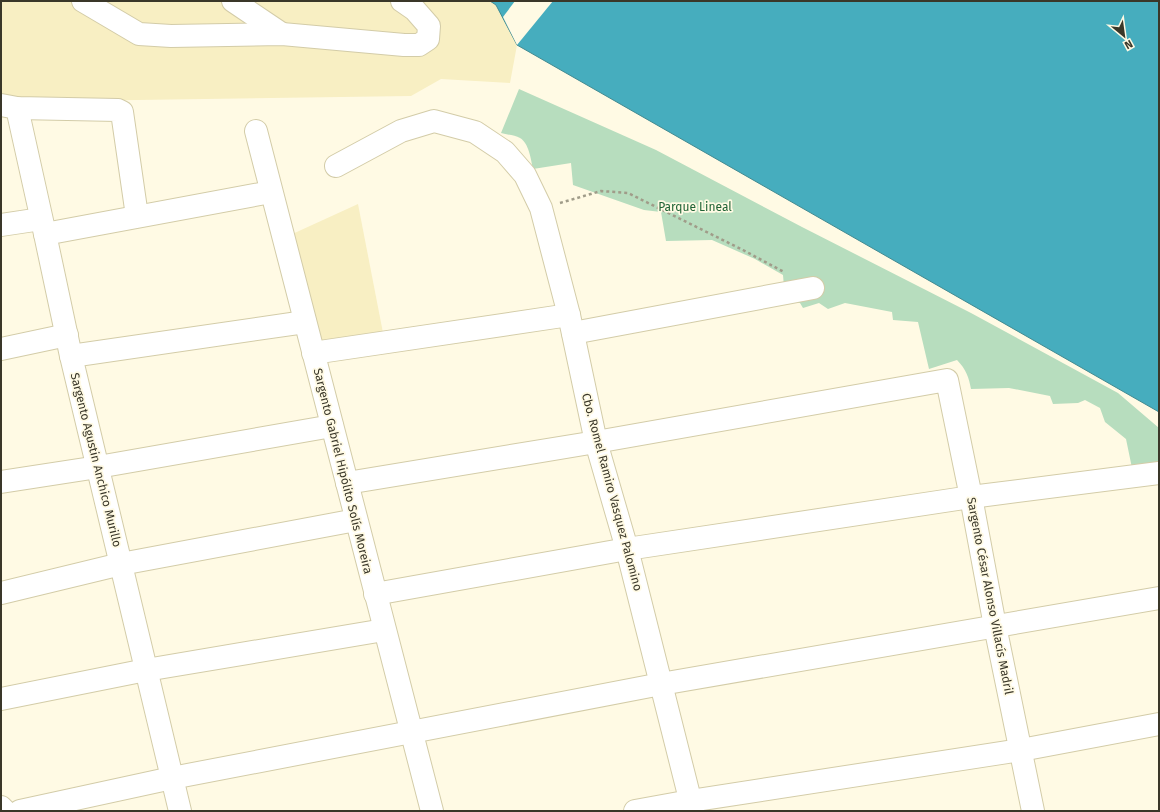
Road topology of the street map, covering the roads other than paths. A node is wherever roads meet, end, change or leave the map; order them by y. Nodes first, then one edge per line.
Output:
1 (83, 1) edge
2 (233, 1) edge
3 (402, 1) edge
4 (282, 34) junction
5 (9, 107) edge
6 (256, 131) dead end
7 (336, 166) dead end
8 (272, 192) junction
9 (137, 216) junction
10 (1, 225) edge
11 (43, 226) junction
12 (813, 288) dead end
13 (305, 322) junction
14 (571, 324) junction
15 (67, 335) junction
16 (1, 350) edge
17 (313, 353) junction
18 (71, 356) junction
19 (332, 426) junction
20 (596, 442) junction
21 (98, 467) junction
22 (1159, 473) edge
23 (1, 482) edge
24 (346, 483) junction
25 (971, 497) junction
26 (356, 520) junction
27 (627, 549) junction
28 (121, 564) junction
29 (1, 592) edge
30 (375, 594) junction
31 (1159, 598) edge
32 (995, 626) junction
33 (384, 630) junction
34 (146, 670) junction
35 (661, 684) junction
36 (1, 699) edge
37 (1159, 724) edge
38 (411, 732) junction
39 (1021, 750) junction
40 (172, 778) junction
41 (691, 806) edge
42 (1, 807) edge
43 (5, 811) edge
44 (20, 811) edge
45 (180, 811) edge
46 (432, 811) edge
47 (634, 811) edge
48 (1033, 811) edge

1 - 4 street
2 - 4 street
3 - 4 street
5 - 9 street
5 - 11 street, Sargento Agustin Anchico Murillo
6 - 8 street, Sargento Gabriel Hipólito Solís Moreira
7 - 14 street, Cbo. Romel Ramiro Vasquez Palomino
8 - 9 street
8 - 13 street, Sargento Gabriel Hipólito Solís Moreira
9 - 11 street
10 - 11 street
11 - 15 street, Sargento Agustin Anchico Murillo
12 - 14 street
13 - 17 street, Sargento Gabriel Hipólito Solís Moreira
13 - 18 street
14 - 17 street
14 - 20 street, Cbo. Romel Ramiro Vasquez Palomino
15 - 16 street
15 - 18 street, Sargento Agustin Anchico Murillo
17 - 19 street, Sargento Gabriel Hipólito Solís Moreira
18 - 21 street, Sargento Agustin Anchico Murillo
19 - 21 street
19 - 24 street, Sargento Gabriel Hipólito Solís Moreira
20 - 24 street
20 - 25 street, Sargento César Alonso Villacís Madril
20 - 27 street, Cbo. Romel Ramiro Vasquez Palomino
21 - 23 street
21 - 28 street, Sargento Agustin Anchico Murillo
22 - 25 street
24 - 26 street, Sargento Gabriel Hipólito Solís Moreira
25 - 27 street
25 - 32 street, Sargento César Alonso Villacís Madril
26 - 28 street
26 - 30 street, Sargento Gabriel Hipólito Solís Moreira
27 - 30 street
27 - 35 street, Cbo. Romel Ramiro Vasquez Palomino
28 - 29 street
28 - 34 street, Sargento Agustin Anchico Murillo
30 - 33 street, Sargento Gabriel Hipólito Solís Moreira
31 - 32 street
32 - 35 street
32 - 39 street, Sargento César Alonso Villacís Madril
33 - 34 street
33 - 38 street, Sargento Gabriel Hipólito Solís Moreira
34 - 36 street
34 - 40 street, Sargento Agustin Anchico Murillo
35 - 38 street
35 - 41 street, Cbo. Romel Ramiro Vasquez Palomino
37 - 39 street
38 - 40 street
38 - 46 street, Sargento Gabriel Hipólito Solís Moreira
39 - 41 street
39 - 48 street, Sargento César Alonso Villacís Madril
40 - 44 street
40 - 45 street, Sargento Agustin Anchico Murillo
41 - 47 street
42 - 43 street

